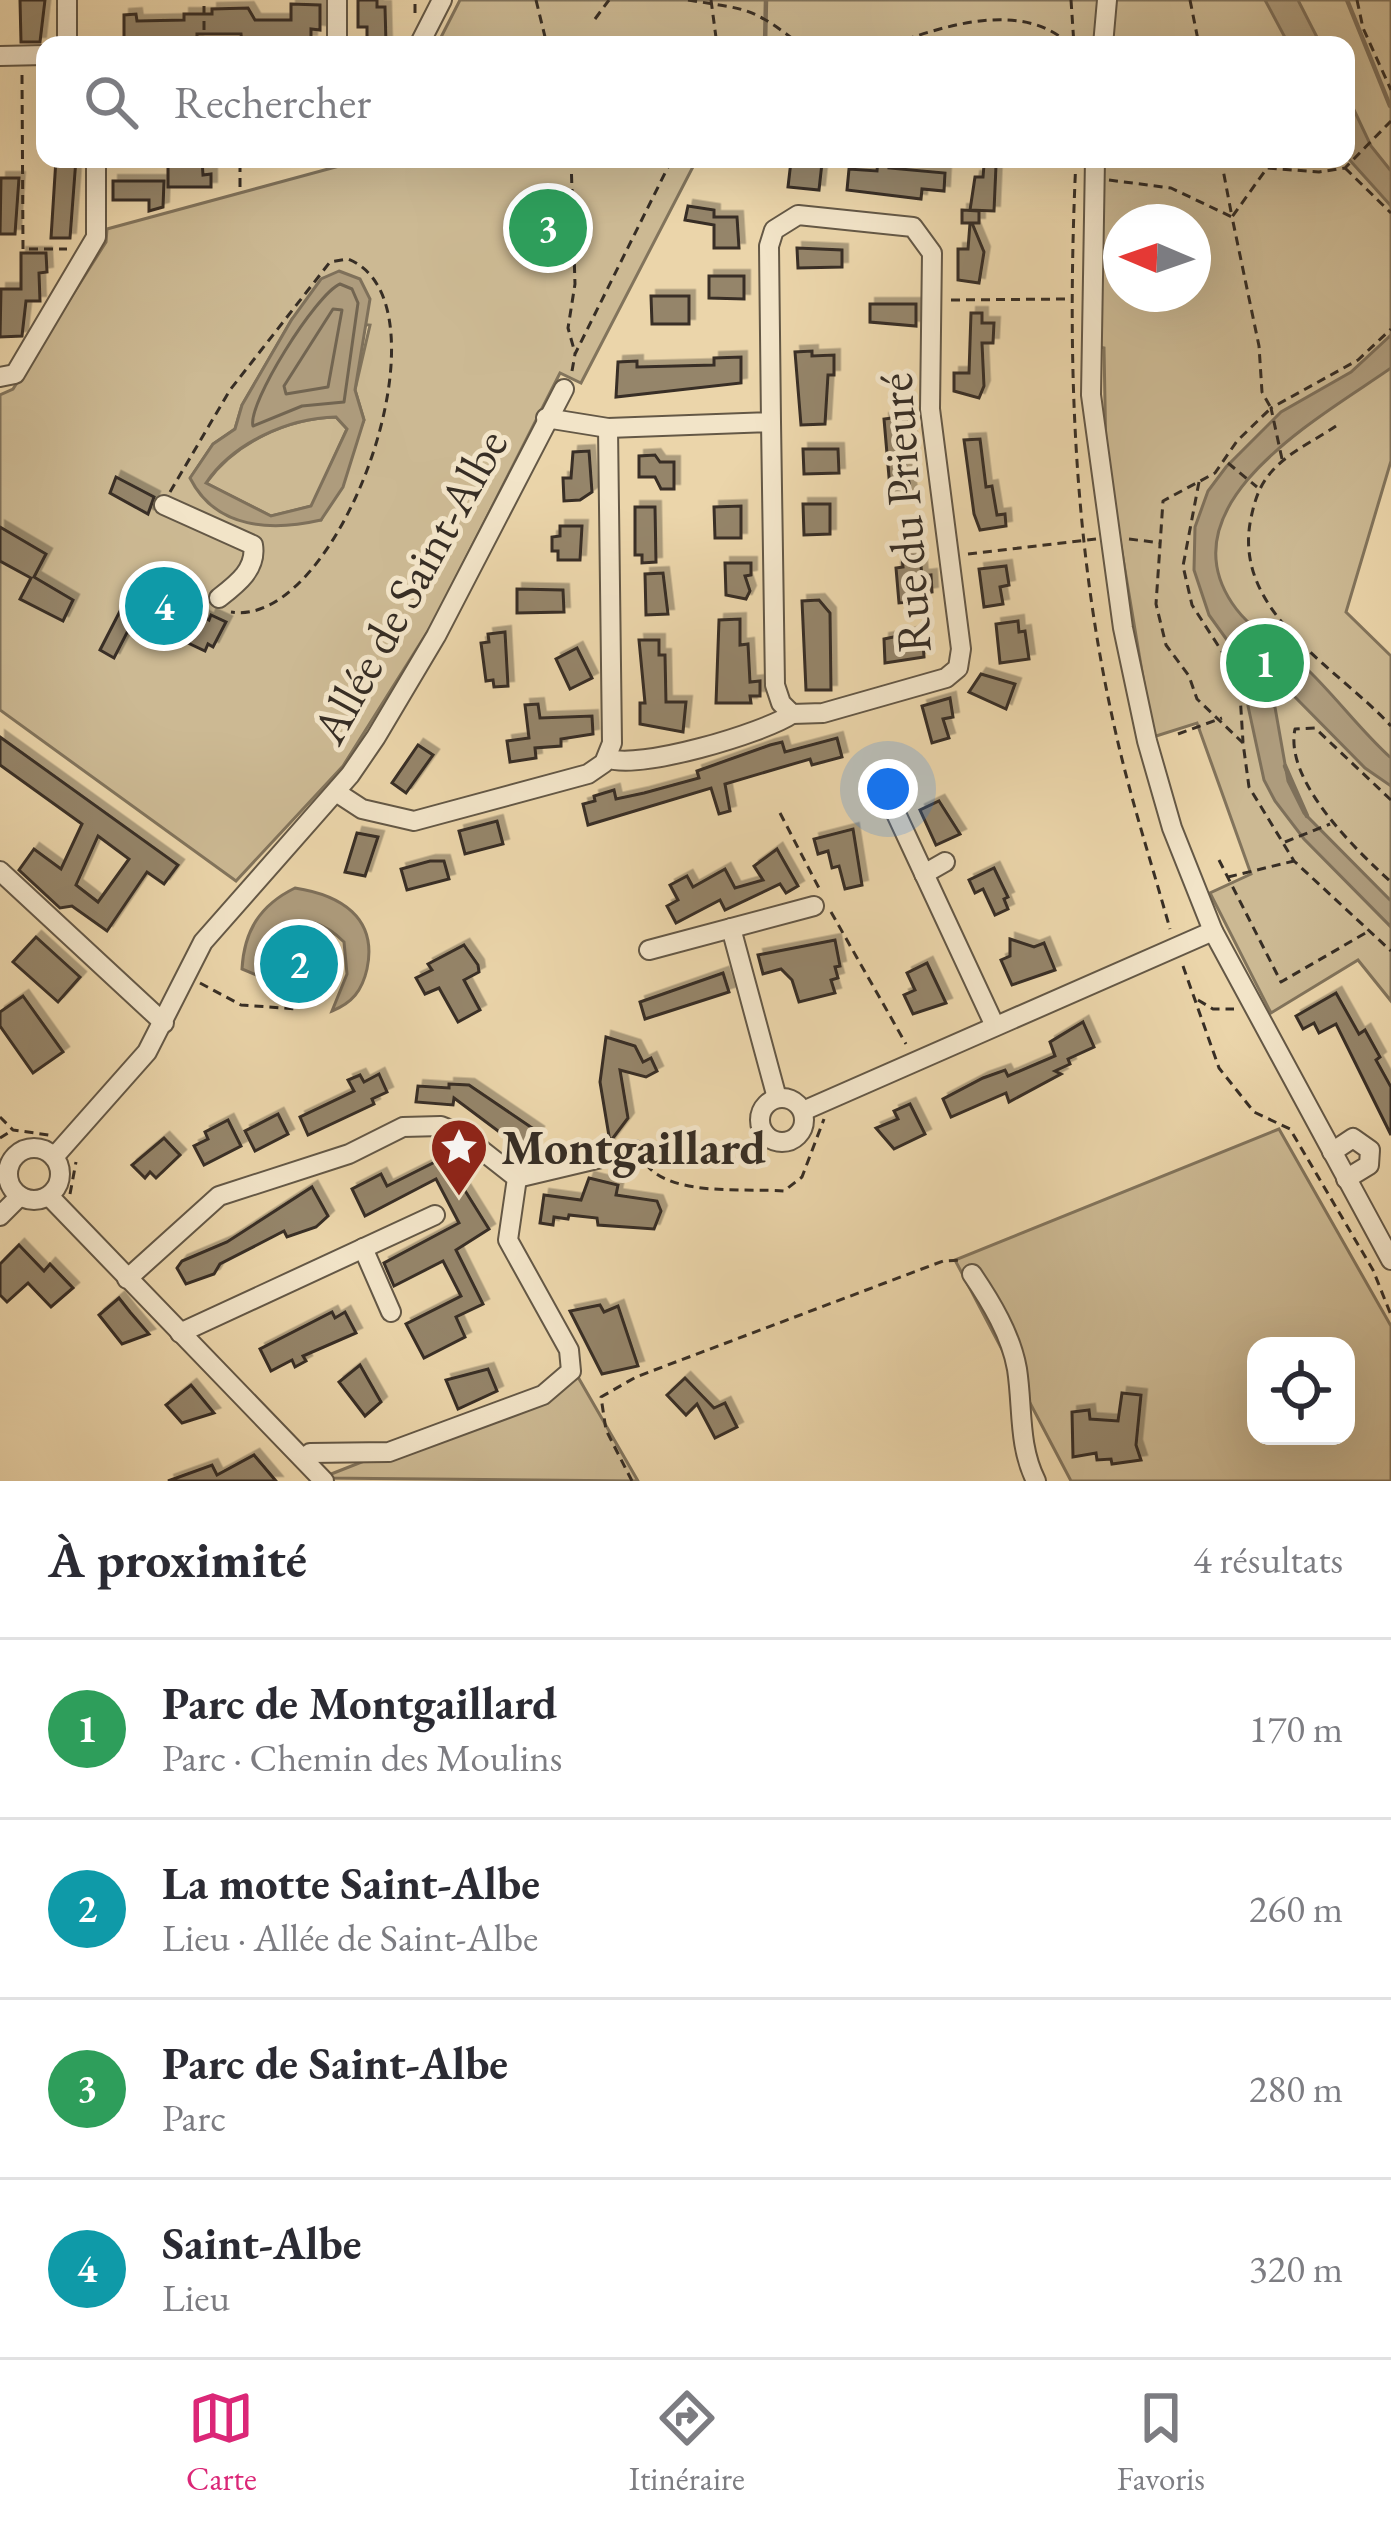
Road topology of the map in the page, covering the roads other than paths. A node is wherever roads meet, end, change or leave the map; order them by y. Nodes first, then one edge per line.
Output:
1 (67, 0) edge
2 (337, 0) edge
3 (442, 0) edge
4 (1106, 0) edge
5 (67, 36) edge
6 (338, 36) edge
7 (424, 36) edge
8 (1104, 36) edge
9 (36, 55) edge
10 (0, 56) edge
11 (96, 168) edge
12 (1095, 169) edge
13 (0, 376) edge
14 (564, 389) road end
15 (546, 418) junction
16 (771, 422) junction
17 (608, 428) junction
18 (164, 505) road end
19 (225, 605) road end
20 (791, 714) junction
21 (608, 758) junction
22 (336, 792) junction
23 (892, 807) dead end
24 (946, 862) dead end
25 (0, 872) edge
26 (924, 874) junction
27 (814, 906) dead end
28 (731, 928) junction
29 (1213, 931) junction
30 (659, 955) dead end
31 (164, 1023) junction
32 (995, 1026) junction
33 (777, 1098) junction
34 (803, 1112) junction
35 (4, 1136) edge
36 (1391, 1142) edge
37 (635, 1150) road end
38 (1370, 1150) junction
39 (1332, 1152) junction
40 (54, 1156) junction
41 (13, 1159) junction
42 (517, 1178) junction
43 (1346, 1179) junction
44 (20, 1196) junction
45 (49, 1196) junction
46 (435, 1215) dead end
47 (0, 1216) edge
48 (363, 1248) junction
49 (1391, 1260) edge
50 (973, 1274) road end
51 (127, 1279) junction
52 (391, 1312) dead end
53 (180, 1333) junction
54 (310, 1453) dead end
55 (324, 1481) edge
56 (1036, 1481) edge

1 - 5 street
2 - 6 street
3 - 7 street
4 - 8 street
9 - 10 street
11 - 13 street
12 - 29 street
14 - 15 street, Allée de Saint-Albe
15 - 17 street
15 - 22 street, Allée de Saint-Albe
16 - 17 street
16 - 20 street, Rue du Prieuré
16 - 20 street, Rue du Prieuré
17 - 21 street
18 - 19 street
20 - 21 street
21 - 22 street
22 - 31 street, Allée de Saint-Albe
23 - 26 street
24 - 26 street
25 - 31 street
26 - 32 street
27 - 28 street
28 - 30 street
28 - 33 street
29 - 32 street
29 - 39 street
31 - 40 street, Allée de Saint-Albe
32 - 34 street
33 - 34 street
33 - 34 street
35 - 41 street
36 - 38 street
37 - 42 street
38 - 39 street
38 - 43 street
39 - 43 street
40 - 41 street
40 - 45 street
41 - 44 street
42 - 51 street
42 - 54 street
43 - 49 street
44 - 45 street
44 - 47 street
45 - 51 street
46 - 48 street
48 - 52 street
48 - 53 street
50 - 56 street
51 - 53 street
53 - 55 street

